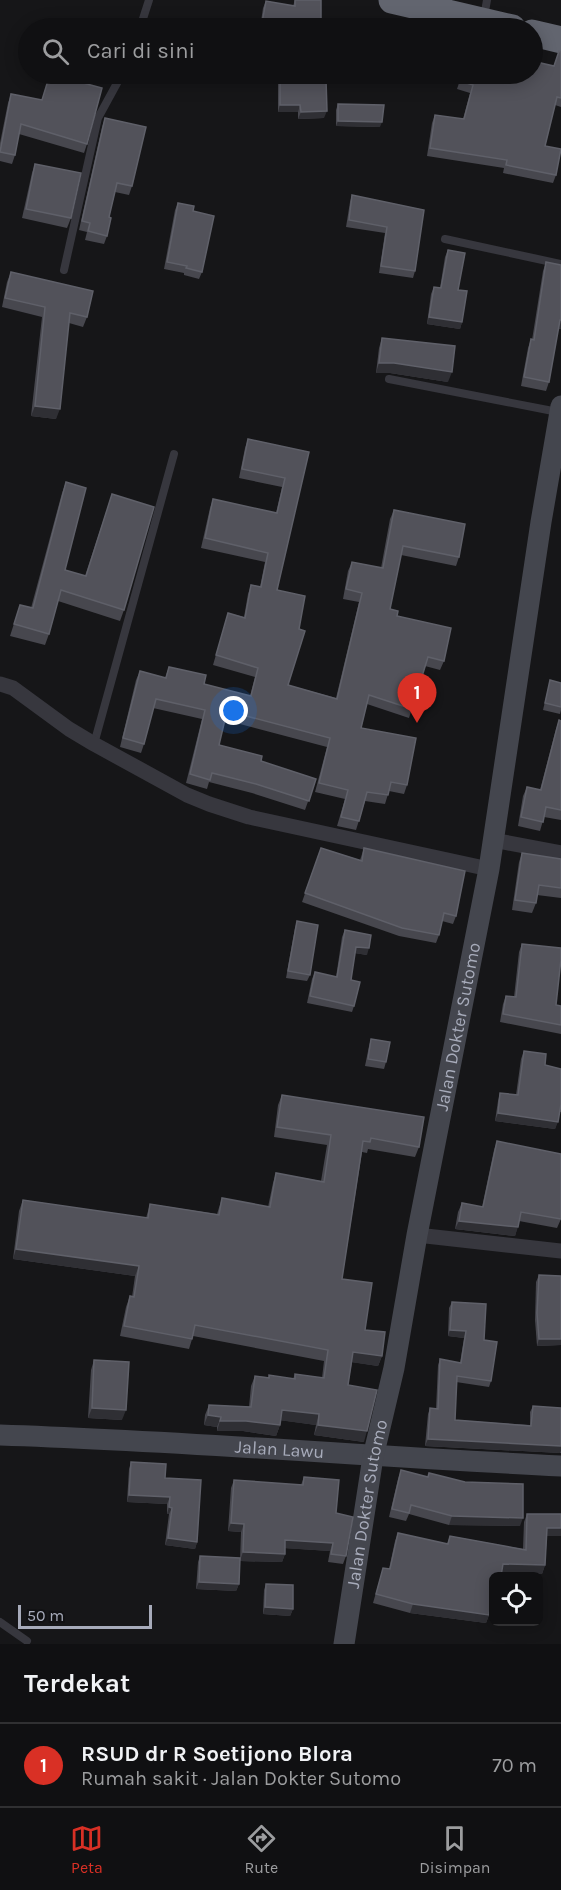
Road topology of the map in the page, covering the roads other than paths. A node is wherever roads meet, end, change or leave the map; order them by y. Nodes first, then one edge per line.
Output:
1 (148, 0) edge
2 (392, 0) edge
3 (485, 11) edge
4 (143, 18) edge
5 (543, 36) edge
6 (561, 40) edge
7 (117, 84) edge
8 (445, 239) dead end
9 (561, 264) edge
10 (64, 270) dead end
11 (389, 379) dead end
12 (560, 409) edge
13 (174, 454) dead end
14 (0, 684) edge
15 (94, 744) junction
16 (493, 840) junction
17 (561, 853) edge
18 (489, 869) junction
19 (417, 1235) junction
20 (561, 1251) edge
21 (0, 1435) edge
22 (373, 1457) junction
23 (561, 1466) edge
24 (0, 1622) edge
25 (27, 1641) dead end
26 (344, 1644) edge

1 - 4 lane
2 - 3 highway
5 - 6 highway
7 - 10 lane
8 - 9 lane
11 - 12 lane
12 - 16 main road, Jalan Dokter Sutomo
13 - 15 lane
14 - 15 street
15 - 18 street
16 - 17 street
16 - 18 main road, Jalan Dokter Sutomo
18 - 19 main road, Jalan Dokter Sutomo
19 - 20 street
19 - 22 main road, Jalan Dokter Sutomo
21 - 22 main road, Jalan Lawu
22 - 23 main road, Jalan Lawu
22 - 26 main road, Jalan Dokter Sutomo
24 - 25 lane

